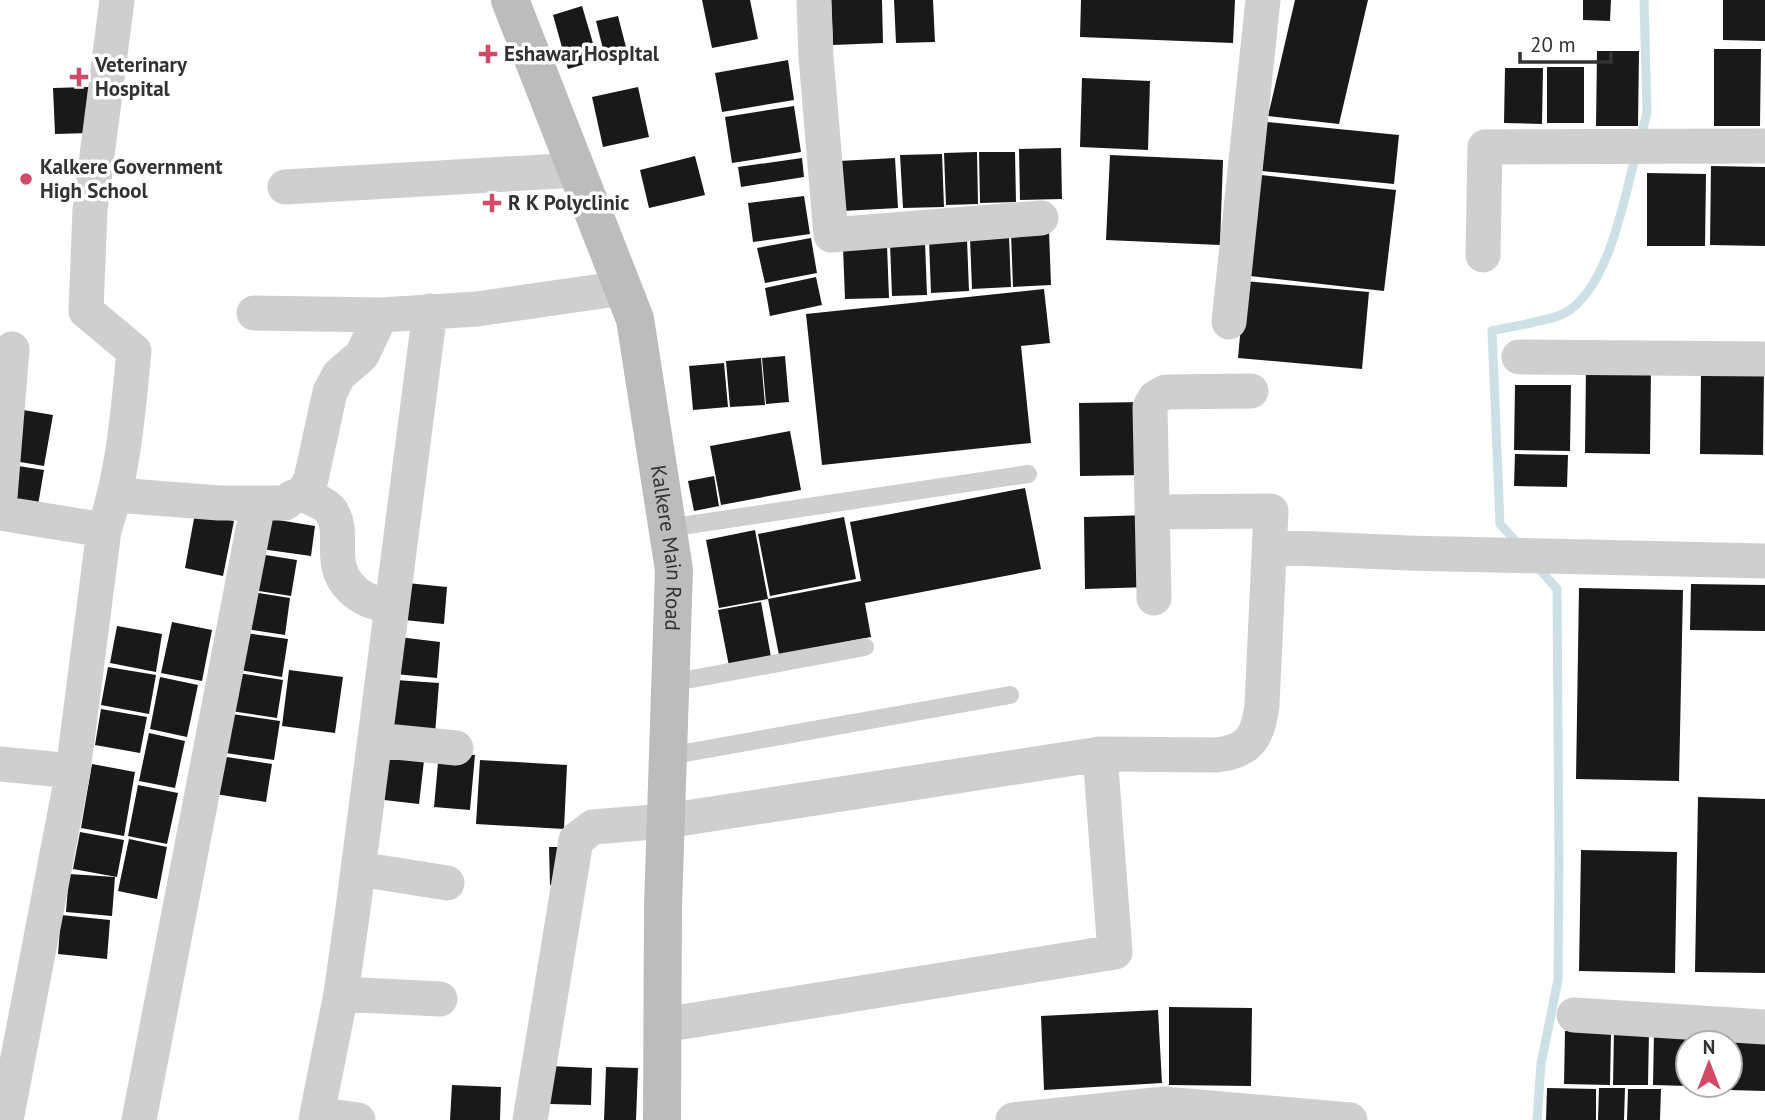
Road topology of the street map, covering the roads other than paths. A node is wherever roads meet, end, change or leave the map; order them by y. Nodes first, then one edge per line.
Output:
1 (117, 0) edge
2 (510, 0) edge
3 (814, 0) edge
4 (1263, 0) edge
5 (1765, 146) edge
6 (577, 170) junction
7 (285, 187) dead end
8 (1041, 218) dead end
9 (1483, 255) dead end
10 (623, 288) junction
11 (430, 311) junction
12 (254, 313) dead end
13 (381, 315) junction
14 (1229, 322) dead end
15 (12, 349) dead end
16 (1519, 357) dead end
17 (1765, 359) edge
18 (1251, 391) dead end
19 (1028, 474) dead end
20 (303, 494) junction
21 (116, 495) junction
22 (0, 497) edge
23 (258, 504) junction
24 (1152, 512) junction
25 (0, 513) edge
26 (668, 528) junction
27 (104, 530) junction
28 (1270, 547) junction
29 (1765, 561) edge
30 (1154, 598) dead end
31 (392, 605) junction
32 (864, 647) dead end
33 (670, 683) junction
34 (1010, 695) dead end
35 (375, 740) junction
36 (456, 748) dead end
37 (1100, 754) junction
38 (668, 756) junction
39 (0, 764) edge
40 (73, 771) junction
41 (666, 821) junction
42 (359, 869) junction
43 (447, 883) dead end
44 (341, 994) junction
45 (440, 999) dead end
46 (1574, 1015) dead end
47 (663, 1025) junction
48 (1765, 1027) edge
49 (1164, 1112) edge
50 (316, 1117) edge
51 (6, 1120) edge
52 (139, 1120) edge
53 (358, 1120) edge
54 (530, 1120) edge
55 (662, 1120) edge
56 (1013, 1120) edge
57 (1350, 1120) edge

1 - 21 street
2 - 6 street, Kalkere Main Road
3 - 8 street
4 - 14 street
5 - 9 street
6 - 7 street
6 - 10 street, Kalkere Main Road
10 - 11 street
10 - 26 street, Kalkere Main Road
11 - 13 street
11 - 31 street
12 - 13 street
13 - 20 street
15 - 22 street
16 - 17 street
18 - 24 street
19 - 26 lane
20 - 23 street
20 - 31 street
21 - 23 street
21 - 27 street
23 - 52 street
24 - 28 street
24 - 30 street
25 - 27 street
26 - 33 street, Kalkere Main Road
27 - 40 street
28 - 29 street
28 - 37 street
31 - 35 street
32 - 33 lane
33 - 38 street, Kalkere Main Road
34 - 38 lane
35 - 36 street
35 - 42 street
37 - 41 street
37 - 47 street
38 - 41 street, Kalkere Main Road
39 - 40 street
40 - 51 street
41 - 47 street, Kalkere Main Road
41 - 54 street
42 - 43 street
42 - 44 street
44 - 45 street
44 - 50 street
46 - 48 street
47 - 55 street, Kalkere Main Road
49 - 56 street
49 - 57 street
50 - 53 street

